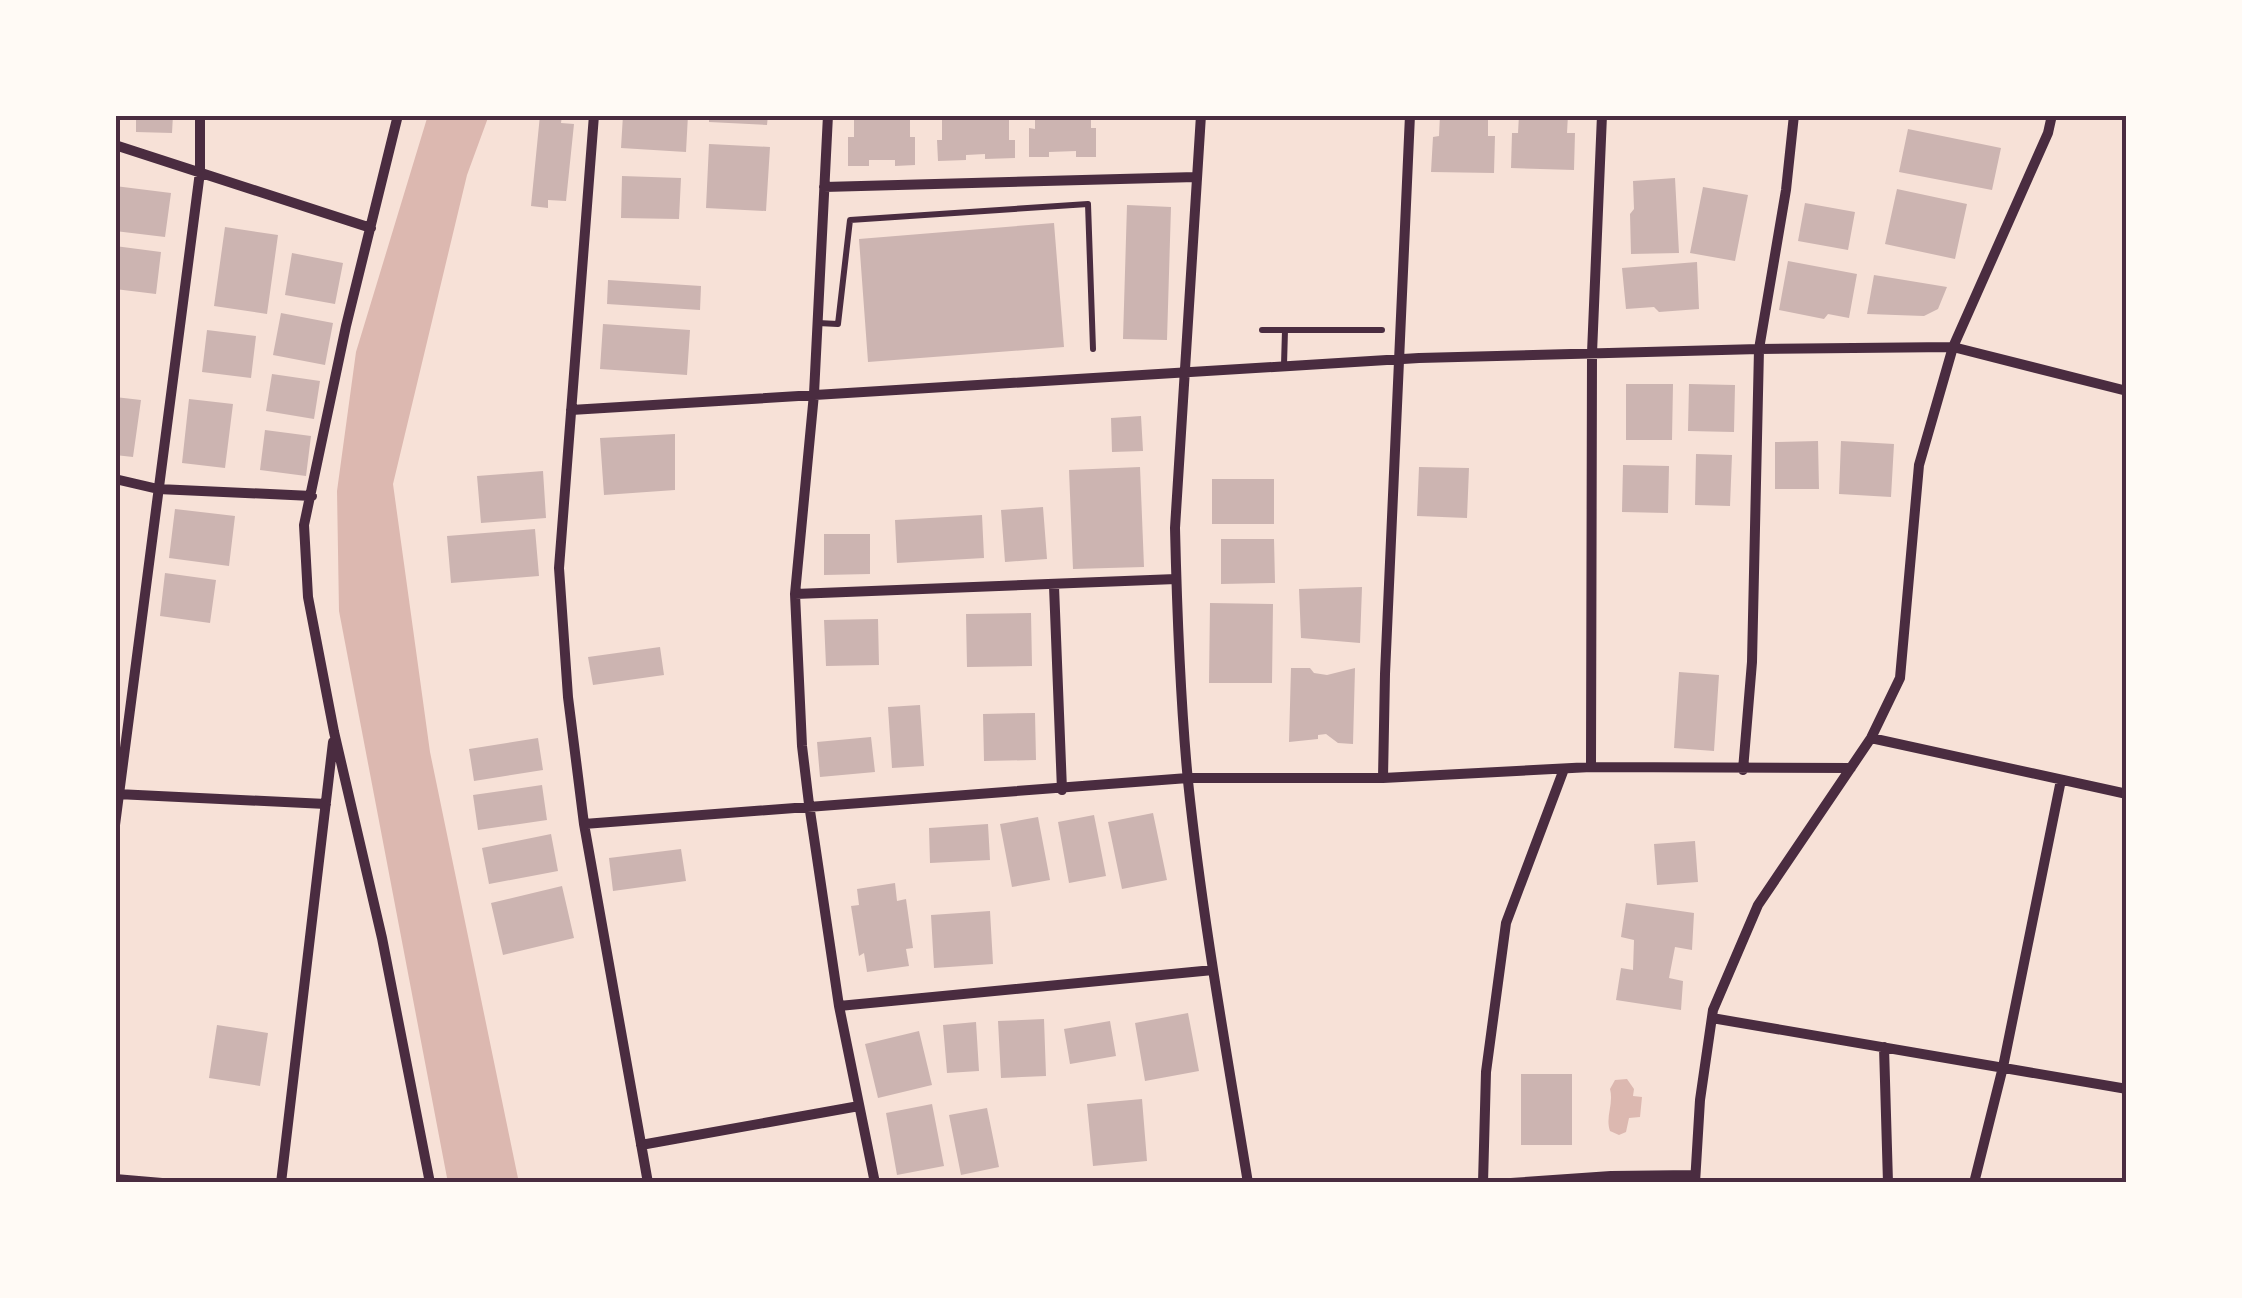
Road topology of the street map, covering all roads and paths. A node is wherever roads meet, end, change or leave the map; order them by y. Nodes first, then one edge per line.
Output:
1 (200, 115) edge
2 (398, 115) edge
3 (594, 115) edge
4 (828, 115) edge
5 (1200, 115) edge
6 (1410, 115) edge
7 (1602, 115) edge
8 (1794, 115) edge
9 (2052, 115) edge
10 (115, 145) edge
11 (200, 172) junction
12 (1196, 177) junction
13 (824, 188) junction
14 (372, 228) junction
15 (818, 323) junction
16 (1262, 330) dead end
17 (1285, 330) junction
18 (1382, 330) dead end
19 (1953, 347) junction
20 (1759, 348) junction
21 (1093, 349) dead end
22 (1592, 353) junction
23 (1398, 360) junction
24 (1284, 366) junction
25 (1184, 371) junction
26 (2127, 391) edge
27 (814, 394) junction
28 (571, 410) junction
29 (115, 479) edge
30 (158, 489) junction
31 (312, 496) junction
32 (1176, 579) junction
33 (1054, 586) junction
34 (795, 594) junction
35 (334, 732) junction
36 (1871, 738) junction
37 (1592, 767) junction
38 (1564, 768) junction
39 (1851, 768) junction
40 (1744, 770) junction
41 (1188, 778) junction
42 (1383, 778) junction
43 (2062, 780) junction
44 (1062, 790) junction
45 (117, 794) edge
46 (2127, 794) edge
47 (326, 804) junction
48 (810, 804) junction
49 (584, 824) junction
50 (115, 825) edge
51 (1212, 970) junction
52 (839, 1006) junction
53 (1712, 1018) junction
54 (1884, 1047) junction
55 (2003, 1068) junction
56 (2127, 1089) edge
57 (859, 1106) junction
58 (640, 1145) junction
59 (115, 1178) edge
60 (1695, 1179) edge
61 (162, 1183) edge
62 (280, 1183) edge
63 (430, 1183) edge
64 (648, 1183) edge
65 (875, 1183) edge
66 (1248, 1183) edge
67 (1483, 1183) edge
68 (1511, 1183) edge
69 (1888, 1183) edge
70 (1974, 1183) edge

1 - 11 street
2 - 14 street
3 - 28 street
4 - 13 street
5 - 12 street
6 - 23 street
7 - 22 street
8 - 20 street
9 - 19 street
10 - 11 street
11 - 14 street
11 - 30 street
12 - 13 street
12 - 25 street
13 - 15 street
14 - 31 street
15 - 21 lane
15 - 27 street
16 - 17 lane
17 - 18 lane
17 - 24 lane
19 - 20 street
19 - 26 street
19 - 36 street
20 - 22 street
20 - 40 street
22 - 23 street
22 - 37 street
23 - 24 street
23 - 42 street
24 - 25 street
25 - 27 street
25 - 32 street
27 - 28 street
27 - 34 street
28 - 49 street
29 - 30 street
30 - 31 street
30 - 45 street
31 - 35 street
32 - 33 street
32 - 41 street
33 - 34 street
33 - 44 street
34 - 48 street
35 - 47 street
35 - 63 street
36 - 39 street
36 - 43 street
37 - 38 street
37 - 40 street
38 - 42 street
38 - 67 street
39 - 40 street
39 - 53 street
41 - 42 street
41 - 44 street
41 - 51 street
43 - 46 street
43 - 55 street
44 - 48 street
45 - 47 street
45 - 50 street
47 - 62 street
48 - 49 street
48 - 52 street
49 - 58 street
51 - 52 street
51 - 66 street
52 - 57 street
53 - 54 street
53 - 60 street
54 - 55 street
54 - 69 street
55 - 56 street
55 - 70 street
57 - 58 street
57 - 65 street
58 - 64 street
59 - 61 street
60 - 68 street

